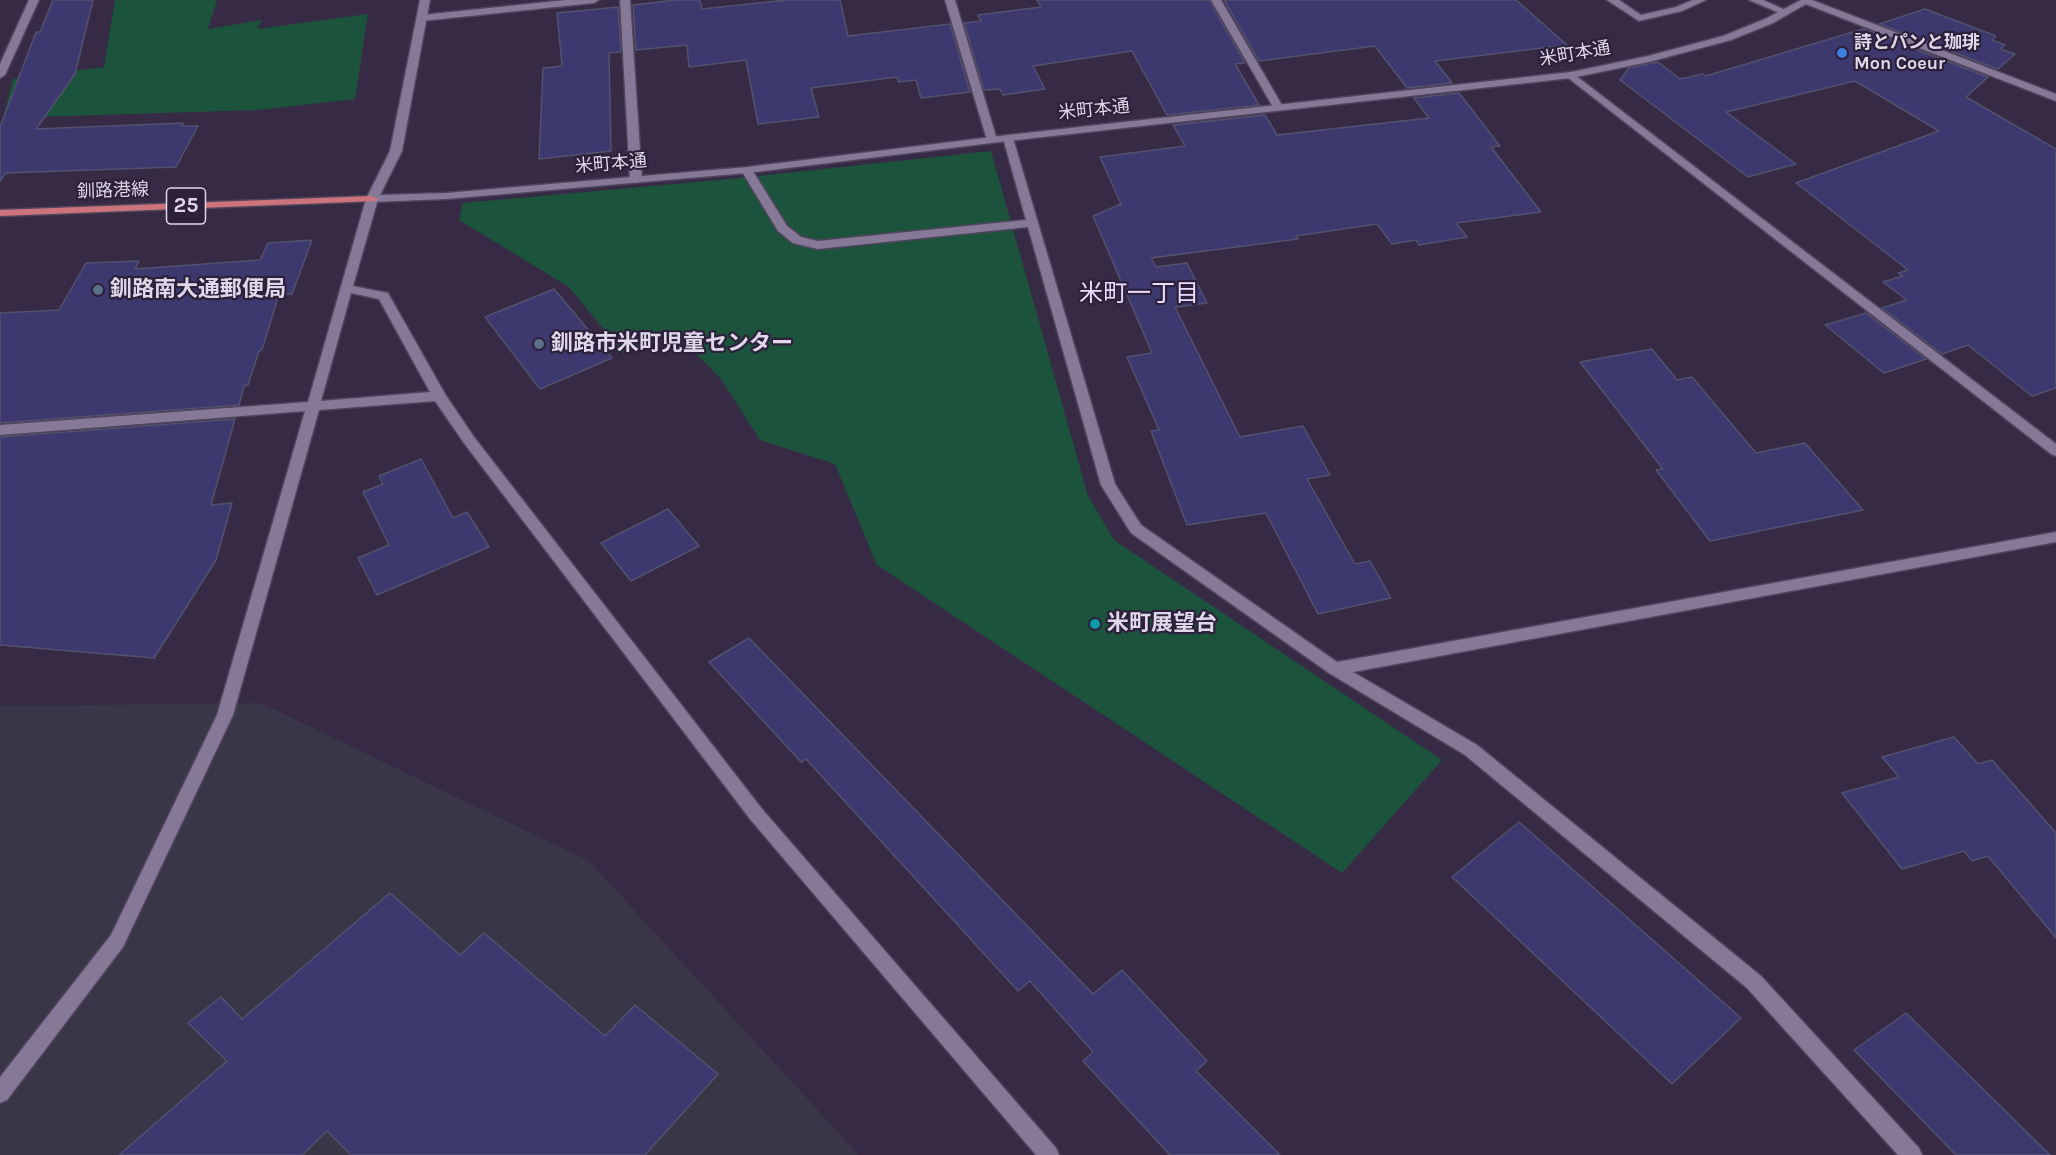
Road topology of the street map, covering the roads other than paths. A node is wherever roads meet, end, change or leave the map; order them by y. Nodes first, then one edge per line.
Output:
1 (34, 0) edge
2 (425, 0) edge
3 (594, 0) edge
4 (625, 0) edge
5 (950, 0) edge
6 (1216, 0) edge
7 (1612, 0) edge
8 (1701, 0) edge
9 (1754, 0) edge
10 (1807, 1) edge
11 (1785, 12) junction
12 (422, 18) junction
13 (0, 75) edge
14 (1571, 75) junction
15 (2056, 98) edge
16 (1278, 107) junction
17 (1008, 138) junction
18 (992, 140) junction
19 (747, 170) junction
20 (636, 180) junction
21 (372, 199) junction
22 (0, 213) edge
23 (1031, 223) junction
24 (346, 288) junction
25 (439, 396) junction
26 (312, 406) junction
27 (0, 430) edge
28 (2056, 451) edge
29 (2056, 537) edge
30 (1335, 669) junction
31 (0, 1093) edge
32 (1049, 1155) edge
33 (1912, 1155) edge

1 - 13 street
2 - 12 street
3 - 12 street
4 - 20 street
5 - 18 street
6 - 16 street
7 - 8 street
9 - 11 street
10 - 11 street, 米町本通
10 - 15 street
11 - 14 street, 米町本通
12 - 21 street
14 - 16 street, 米町本通
14 - 28 street
16 - 17 street, 米町本通
17 - 18 street, 米町本通
17 - 23 street
18 - 19 street, 米町本通
19 - 20 street, 米町本通
19 - 23 street
20 - 21 street, 米町本通
21 - 22 main road, 釧路港線 / 25
21 - 24 street
23 - 30 street
24 - 25 street
24 - 26 street
25 - 26 street
25 - 32 street
26 - 27 street
26 - 31 street
29 - 30 street
30 - 33 street

